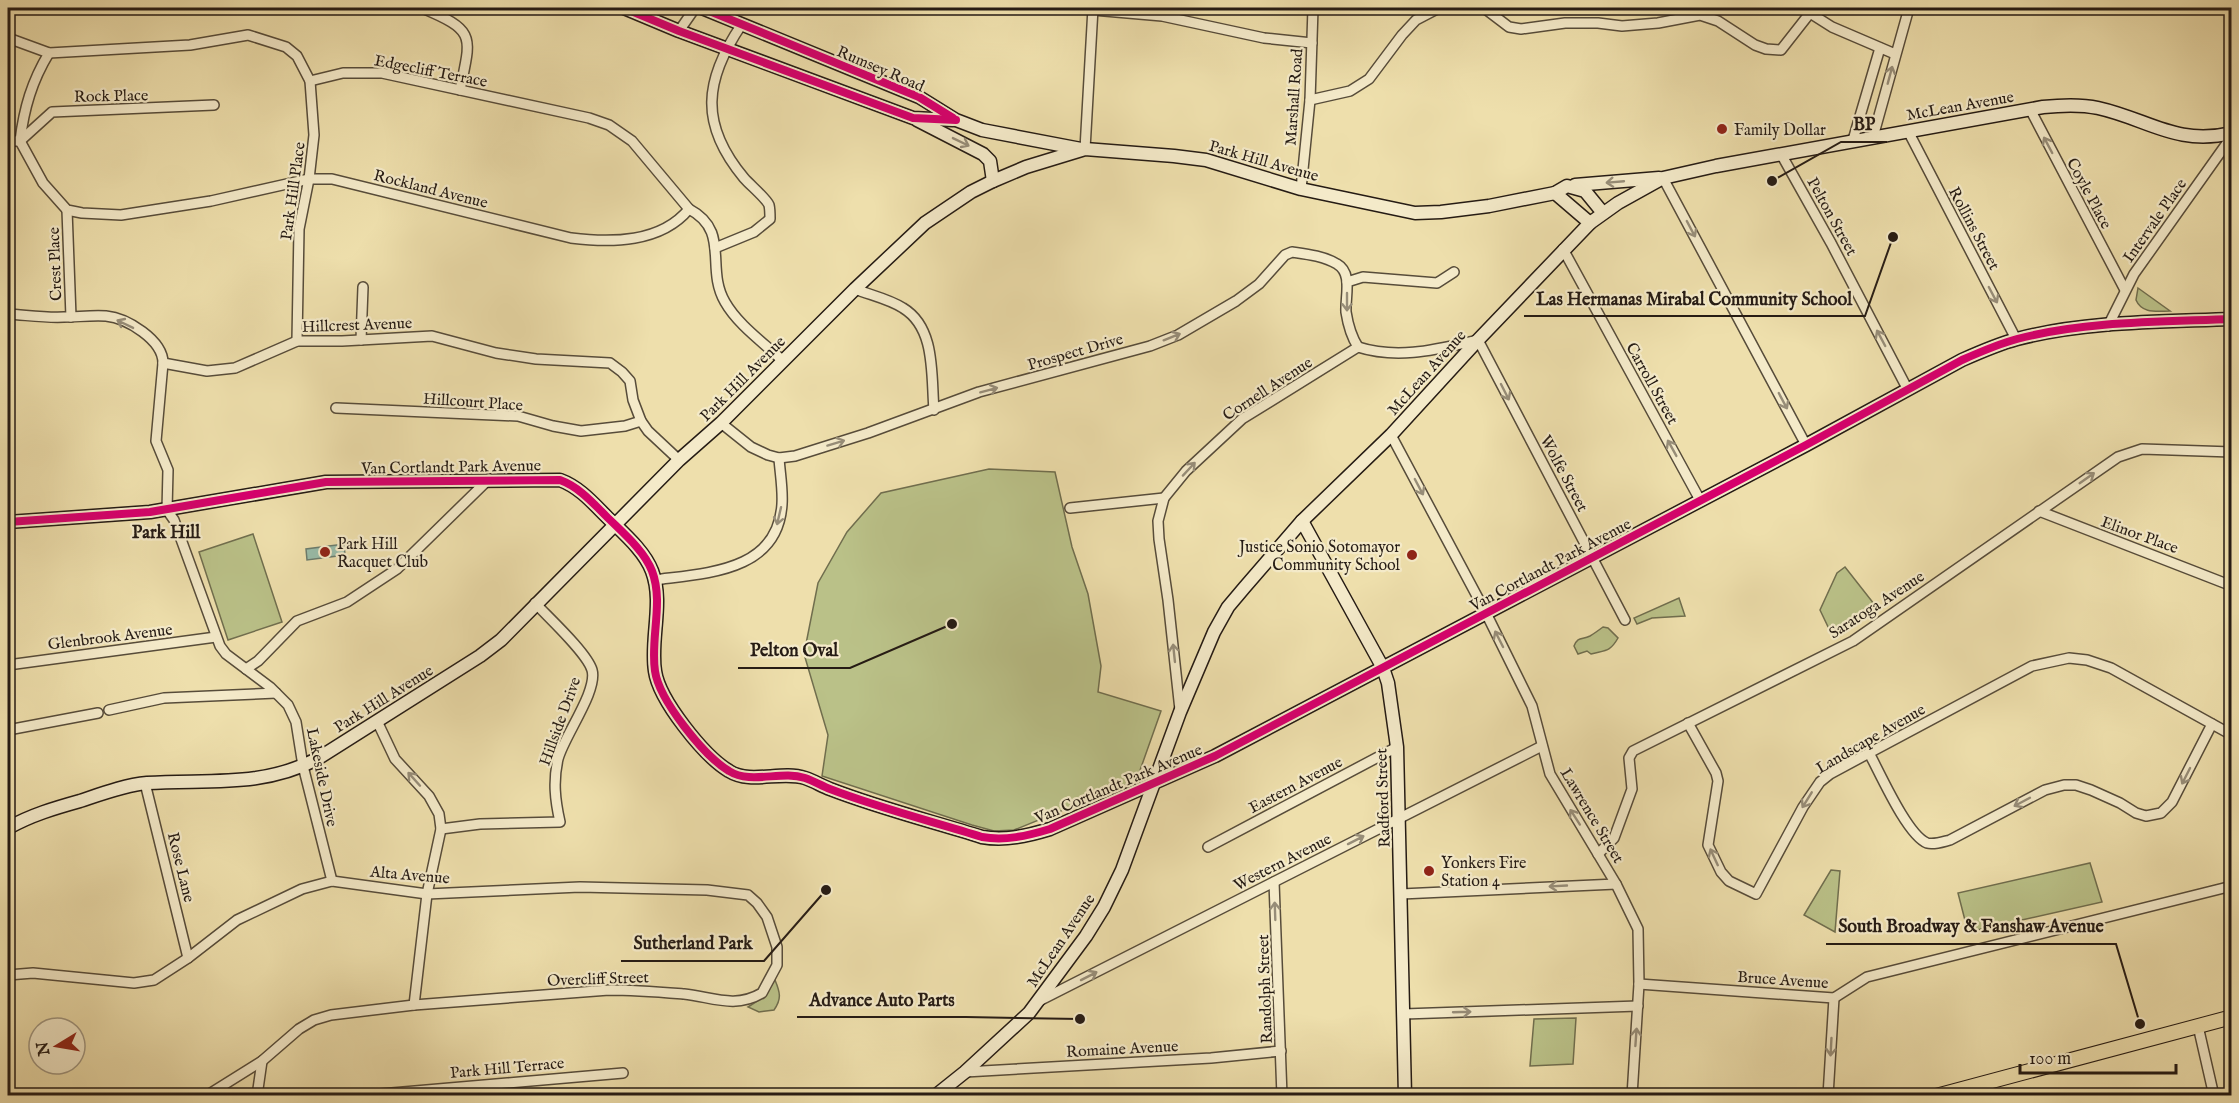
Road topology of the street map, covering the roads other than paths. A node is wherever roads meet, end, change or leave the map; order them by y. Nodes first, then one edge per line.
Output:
1 (422, 8) edge
2 (624, 8) edge
3 (695, 8) edge
4 (702, 8) edge
5 (1313, 8) edge
6 (1439, 8) edge
7 (1484, 8) edge
8 (1909, 8) edge
9 (1093, 9) edge
10 (1806, 10) edge
11 (742, 24) junction
12 (679, 31) junction
13 (8, 38) edge
14 (1312, 43) junction
15 (726, 48) junction
16 (1880, 48) junction
17 (49, 53) junction
18 (1895, 54) junction
19 (310, 81) junction
20 (460, 90) junction
21 (1310, 100) junction
22 (214, 105) dead end
23 (2030, 109) junction
24 (913, 118) junction
25 (956, 120) junction
26 (1908, 131) junction
27 (2232, 135) edge
28 (1873, 137) junction
29 (1853, 140) junction
30 (8, 141) edge
31 (20, 141) junction
32 (1085, 150) junction
33 (1781, 154) junction
34 (1663, 178) junction
35 (309, 179) junction
36 (993, 181) junction
37 (1567, 186) junction
38 (1301, 189) junction
39 (1555, 193) junction
40 (689, 209) junction
41 (67, 210) junction
42 (1603, 213) junction
43 (1590, 223) junction
44 (716, 248) junction
45 (1563, 249) junction
46 (1454, 272) dead end
47 (1347, 282) junction
48 (363, 288) dead end
49 (855, 289) junction
50 (2125, 290) junction
51 (8, 314) edge
52 (71, 317) junction
53 (2232, 319) edge
54 (2108, 326) junction
55 (2016, 339) junction
56 (361, 340) junction
57 (1478, 340) junction
58 (297, 341) junction
59 (1358, 347) junction
60 (783, 361) junction
61 (163, 363) junction
62 (1908, 390) junction
63 (336, 408) dead end
64 (934, 410) junction
65 (641, 421) junction
66 (721, 423) junction
67 (1391, 435) junction
68 (1806, 445) junction
69 (2232, 452) edge
70 (779, 458) junction
71 (679, 460) junction
72 (489, 479) junction
73 (1164, 498) junction
74 (1700, 500) junction
75 (1070, 508) dead end
76 (167, 510) junction
77 (2039, 511) junction
78 (1302, 521) junction
79 (8, 522) edge
80 (615, 525) junction
81 (1592, 558) junction
82 (654, 580) junction
83 (2232, 585) edge
84 (536, 603) junction
85 (1486, 613) junction
86 (1625, 620) dead end
87 (216, 637) junction
88 (8, 665) edge
89 (1383, 668) junction
90 (246, 669) junction
91 (276, 693) junction
92 (109, 710) dead end
93 (1180, 712) junction
94 (98, 713) dead end
95 (377, 721) junction
96 (1688, 723) junction
97 (2212, 724) junction
98 (8, 730) edge
99 (2232, 735) edge
100 (1542, 746) junction
101 (1397, 747) junction
102 (1869, 753) junction
103 (303, 766) junction
104 (145, 783) junction
105 (1154, 784) junction
106 (1399, 818) junction
107 (8, 828) edge
108 (441, 829) junction
109 (1208, 847) dead end
110 (1598, 854) junction
111 (332, 881) junction
112 (1274, 882) junction
113 (1616, 884) junction
114 (2232, 886) edge
115 (427, 894) junction
116 (1401, 894) junction
117 (188, 958) junction
118 (8, 975) edge
119 (771, 975) joint
120 (1639, 984) junction
121 (1834, 998) junction
122 (1036, 1002) junction
123 (414, 1005) junction
124 (1638, 1006) junction
125 (1404, 1014) junction
126 (2232, 1017) edge
127 (2198, 1026) junction
128 (1281, 1051) junction
129 (262, 1061) junction
130 (965, 1072) junction
131 (623, 1073) dead end
132 (206, 1095) edge
133 (257, 1095) edge
134 (357, 1095) edge
135 (935, 1095) edge
136 (1282, 1095) edge
137 (1405, 1095) edge
138 (1632, 1095) edge
139 (1828, 1095) edge
140 (1936, 1095) edge
141 (2214, 1095) edge

1 - 20 street
2 - 12 street, Rumsey Road
3 - 12 street
4 - 11 street, Rumsey Road
5 - 14 street, Marshall Road
6 - 21 street
7 - 10 street
8 - 18 street
9 - 14 street
9 - 32 street
10 - 16 street
11 - 15 street
11 - 25 street, Rumsey Road
12 - 15 street, Rumsey Road
13 - 17 street
14 - 21 street, Marshall Road
15 - 24 street, Rumsey Road
15 - 44 street
16 - 18 street
16 - 29 street
17 - 19 street
17 - 31 street
28 -> 18 street
19 - 20 street, Edgecliff Terrace
19 - 35 street, Park Hill Place
20 - 40 street, Edgecliff Terrace
21 - 38 street, Marshall Road
22 - 31 street, Rock Place
23 - 26 street, McLean Avenue
23 - 27 street, McLean Avenue
50 -> 23 street, Coyle Place
24 - 25 street, Rumsey Road
24 -> 36 street
25 - 32 street, Rumsey Road
26 - 28 street, McLean Avenue
26 -> 55 street, Rollins Street
27 - 50 street, Intervale Place
28 - 29 street, McLean Avenue
29 - 33 street, McLean Avenue
30 - 31 street
31 - 41 street
32 - 36 street, Park Hill Avenue
32 - 38 street, Park Hill Avenue
33 - 34 street, McLean Avenue
62 -> 33 street, Pelton Street
34 -> 37 street
34 - 42 street, McLean Avenue
34 -> 68 street
35 - 40 street, Rockland Avenue
35 - 41 street, Rockland Avenue
35 - 58 street, Park Hill Place
36 - 49 street, Park Hill Avenue
37 - 39 street, Park Hill Avenue
37 - 42 street
38 - 39 street, Park Hill Avenue
39 - 43 street
40 - 44 street
41 - 52 street, Crest Place
42 - 43 street, McLean Avenue
43 - 45 street, McLean Avenue
44 - 60 street
45 - 57 street, McLean Avenue
74 -> 45 street, Carroll Street
46 - 47 street
47 -> 59 street
64 -> 47 street, Prospect Drive
48 - 56 street
49 - 60 street, Park Hill Avenue
49 - 64 street
50 - 54 street, Intervale Place
51 - 52 street
61 -> 52 street
53 - 54 street, Van Cortlandt Park Avenue
54 - 55 street, Van Cortlandt Park Avenue
55 - 62 street, Van Cortlandt Park Avenue
56 - 58 street, Hillcrest Avenue
56 - 65 street, Hillcrest Avenue
57 - 59 street
57 - 67 street, McLean Avenue
57 -> 81 street, Wolfe Street
58 - 61 street, Hillcrest Avenue
73 -> 59 street, Cornell Avenue
60 - 66 street, Park Hill Avenue
61 - 76 street, Lakeside Drive
62 - 68 street, Van Cortlandt Park Avenue
63 - 65 street, Hillcourt Place
70 -> 64 street, Prospect Drive
65 - 71 street, Hillcrest Avenue
66 - 70 street
66 - 71 street, Park Hill Avenue
67 - 78 street, McLean Avenue
67 -> 85 street, Lawrence Street
68 - 74 street, Van Cortlandt Park Avenue
77 -> 69 street, Saratoga Avenue
70 -> 82 street
71 - 80 street, Park Hill Avenue
72 - 76 street, Van Cortlandt Park Avenue
72 - 80 street, Van Cortlandt Park Avenue
72 - 90 street
73 - 75 street
93 -> 73 street, Cornell Avenue
74 - 81 street, Van Cortlandt Park Avenue
76 - 79 street, Van Cortlandt Park Avenue
76 - 87 street, Lakeside Drive
77 - 83 street, Elinor Place
77 - 96 street, Saratoga Avenue
78 - 89 street, Radford Street
78 - 93 street, McLean Avenue
80 - 82 street, Van Cortlandt Park Avenue
80 - 84 street, Park Hill Avenue
81 - 85 street, Van Cortlandt Park Avenue
81 - 86 street, Wolfe Street
82 - 105 street, Van Cortlandt Park Avenue
84 - 95 street, Park Hill Avenue
84 - 108 street, Hillside Drive
85 - 89 street, Van Cortlandt Park Avenue
100 -> 85 street, Lawrence Street
87 - 88 street, Glenbrook Avenue
87 - 90 street, Lakeside Drive
89 - 101 street, Radford Street
89 - 105 street, Van Cortlandt Park Avenue
90 - 91 street, Lakeside Drive
91 - 92 street
91 - 103 street, Lakeside Drive
93 - 105 street, McLean Avenue
94 - 98 street
95 - 103 street, Park Hill Avenue
108 -> 95 street
102 -> 96 street, Landscape Avenue
96 - 110 street, Saratoga Avenue
97 - 99 street, Landscape Avenue
97 - 102 street, Landscape Avenue
97 -> 102 street
100 - 106 street, Western Avenue
110 -> 100 street, Lawrence Street
101 - 106 street, Radford Street
101 - 109 street, Eastern Avenue
103 - 104 street, Park Hill Avenue
103 - 111 street, Lakeside Drive
104 - 107 street, Park Hill Avenue
104 - 117 street, Rose Lane
105 - 122 street, McLean Avenue
112 -> 106 street, Western Avenue
106 - 116 street, Radford Street
108 - 115 street
110 - 113 street, Lawrence Street
111 - 115 street, Alta Avenue
111 - 117 street, Alta Avenue
122 -> 112 street, Western Avenue
128 -> 112 street, Randolph Street
113 -> 116 street
113 - 120 street, Lawrence Street
114 - 121 street, Bruce Avenue
115 - 119 street, Alta Avenue
115 - 123 street
116 - 125 street, Radford Street
117 - 118 street, Alta Avenue
119 - 123 street, Overcliff Street
120 - 121 street, Bruce Avenue
120 - 124 street, Lawrence Street
121 -> 139 street
122 - 130 street, McLean Avenue
123 - 129 street, Overcliff Street
125 -> 124 street
138 -> 124 street, Lawrence Street
125 - 137 street, Radford Street
126 - 127 main road
127 - 140 main road
127 - 141 street
128 - 130 street, Romaine Avenue
128 - 136 street, Randolph Street
129 - 132 street, Overcliff Street
129 - 133 street
130 - 135 street, McLean Avenue
131 - 134 street, Park Hill Terrace

